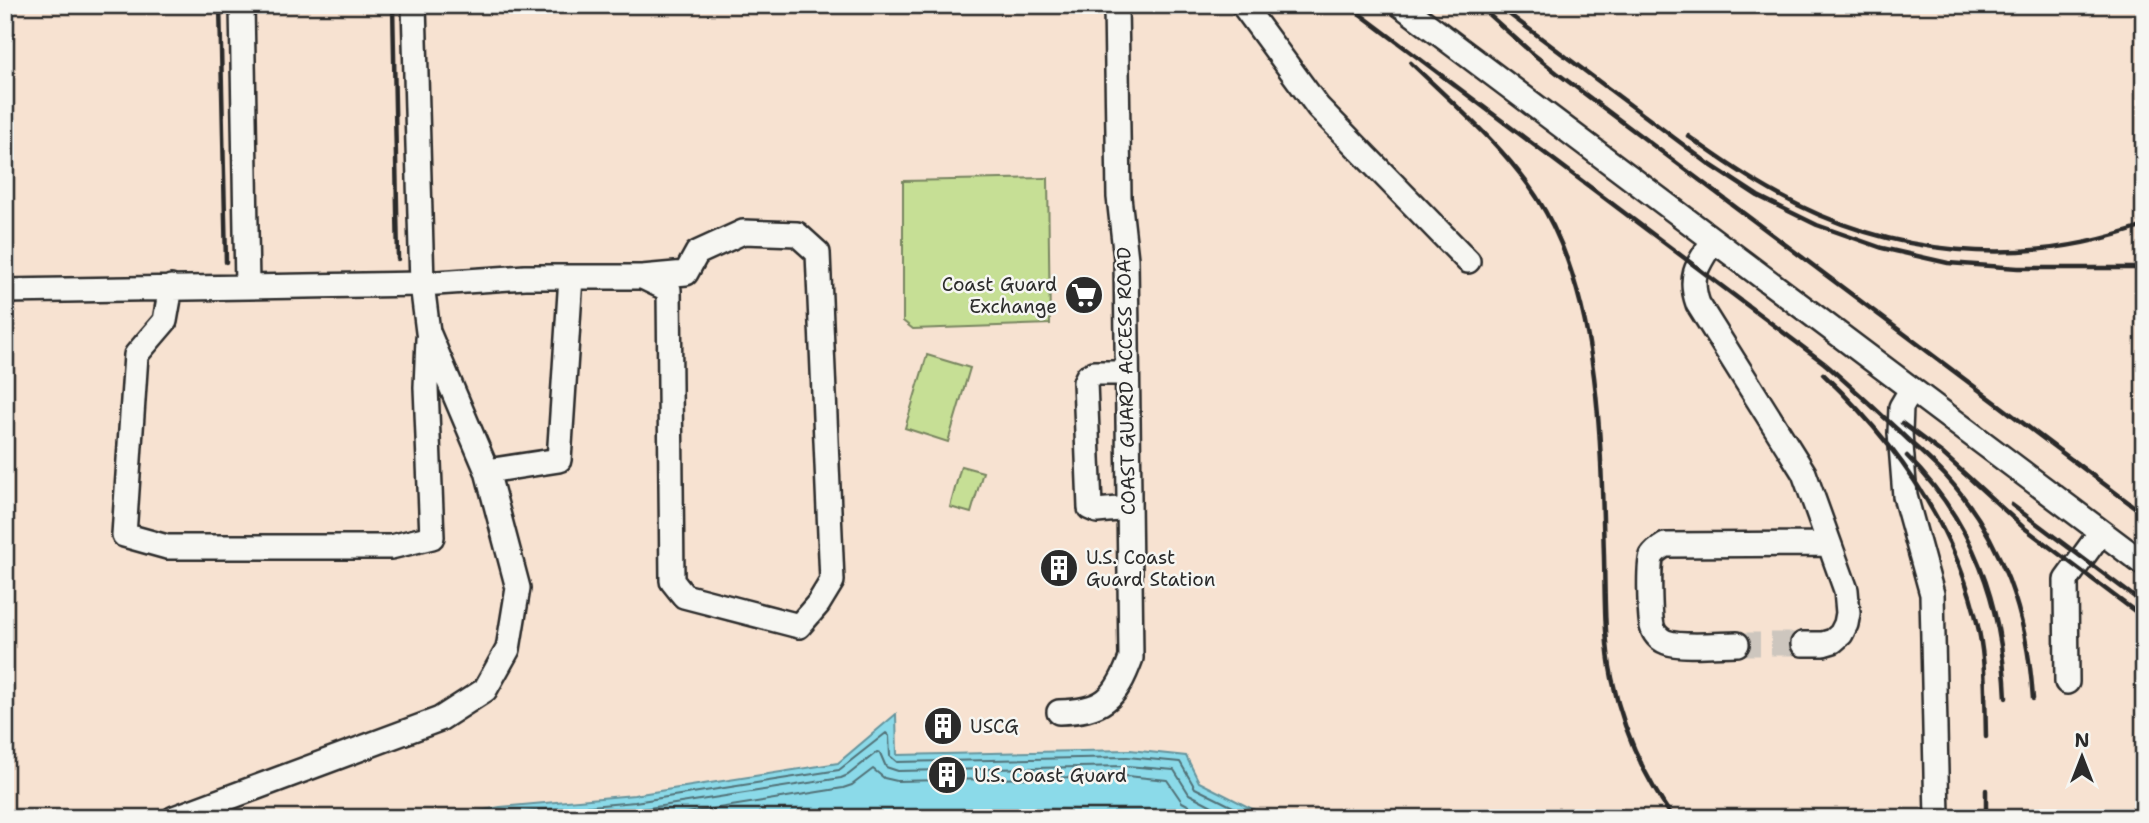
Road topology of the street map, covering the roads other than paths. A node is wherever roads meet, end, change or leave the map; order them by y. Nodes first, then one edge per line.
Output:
1 (242, 5) edge
2 (414, 5) edge
3 (1116, 5) edge
4 (1243, 5) edge
5 (1401, 5) edge
6 (1713, 242) junction
7 (1468, 261) dead end
8 (571, 277) junction
9 (642, 277) junction
10 (422, 284) junction
11 (247, 286) junction
12 (171, 287) junction
13 (5, 290) edge
14 (428, 332) junction
15 (1127, 373) junction
16 (1911, 390) junction
17 (487, 471) junction
18 (1129, 508) junction
19 (2101, 532) junction
20 (1828, 544) junction
21 (2144, 565) edge
22 (1737, 644) tunnel mouth
23 (1803, 644) tunnel mouth
24 (2067, 682) dead end
25 (1059, 712) dead end
26 (174, 818) edge
27 (1937, 818) edge

1 - 11 street
2 - 10 street
3 - 15 street, COAST GUARD ACCESS ROAD
4 - 7 street
5 - 6 street
6 - 16 street
6 - 20 street
8 - 9 street
8 - 10 street
8 - 17 street
9 - 9 street
10 - 11 street
10 - 14 street
11 - 12 street
12 - 13 street
12 - 14 street
14 - 17 street
15 - 18 street, COAST GUARD ACCESS ROAD
15 - 18 street
16 - 19 street
16 - 27 street
17 - 26 street
18 - 25 street, COAST GUARD ACCESS ROAD
19 - 21 street
19 - 24 street
20 - 22 street
20 - 23 street

